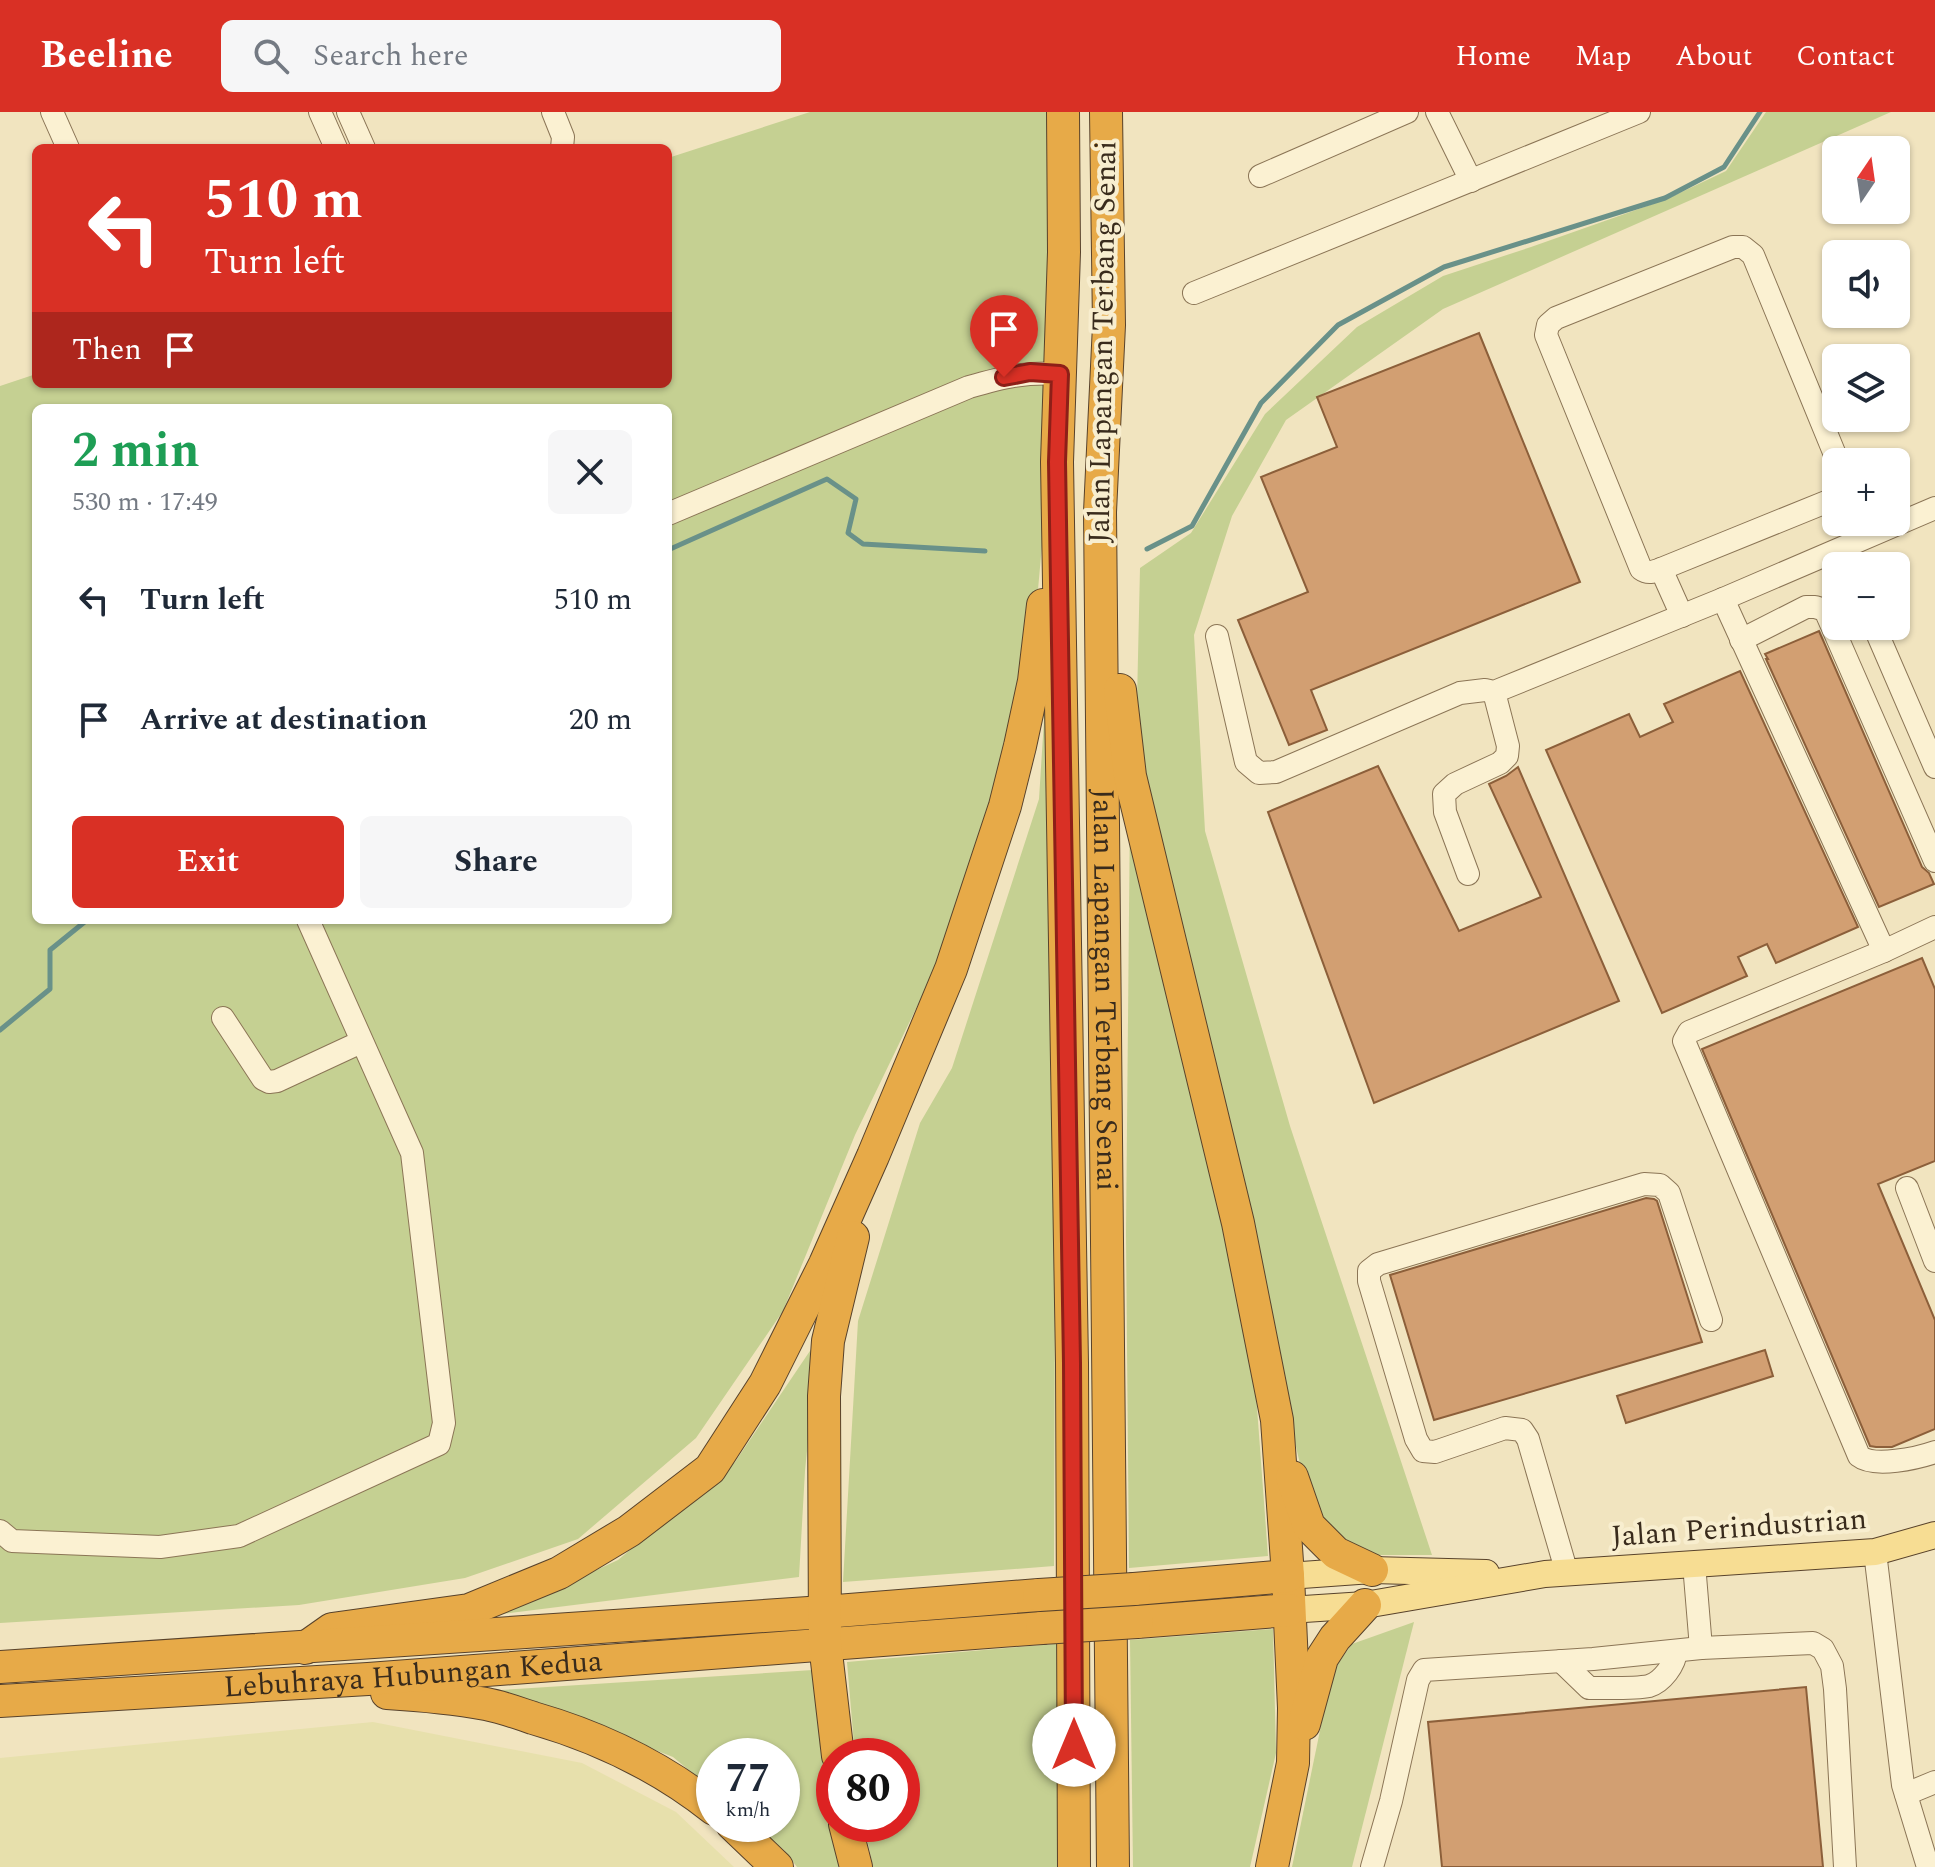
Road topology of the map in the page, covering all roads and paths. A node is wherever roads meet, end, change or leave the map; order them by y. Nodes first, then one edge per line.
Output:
1 (52, 112) edge
2 (320, 112) edge
3 (348, 112) edge
4 (553, 112) edge
5 (1063, 112) edge
6 (1106, 112) edge
7 (1407, 112) edge
8 (1437, 112) edge
9 (1639, 112) edge
10 (66, 144) edge
11 (334, 144) edge
12 (362, 144) edge
13 (562, 144) edge
14 (1260, 176) dead end
15 (1471, 181) junction
16 (1194, 293) dead end
17 (1060, 374) junction
18 (1832, 448) edge
19 (1057, 462) junction
20 (1822, 504) edge
21 (1935, 508) edge
22 (672, 512) edge
23 (1100, 512) junction
24 (1856, 552) edge
25 (1822, 566) edge
26 (1661, 569) junction
27 (1723, 599) junction
28 (1682, 616) junction
29 (1217, 636) dead end
30 (1741, 640) junction
31 (1880, 640) edge
32 (1494, 692) junction
33 (1935, 767) edge
34 (1935, 861) edge
35 (1468, 874) dead end
36 (310, 924) edge
37 (1935, 927) edge
38 (1884, 951) junction
39 (223, 1018) dead end
40 (361, 1042) junction
41 (873, 1156) junction
42 (1907, 1188) dead end
43 (1935, 1261) edge
44 (1711, 1320) dead end
45 (1277, 1420) junction
46 (1935, 1452) edge
47 (0, 1531) edge
48 (1935, 1535) edge
49 (1875, 1552) junction
50 (1694, 1564) junction
51 (1372, 1570) junction
52 (1556, 1574) junction
53 (1288, 1576) junction
54 (1365, 1605) junction
55 (1289, 1610) junction
56 (824, 1628) junction
57 (305, 1648) junction
58 (1701, 1648) junction
59 (0, 1650) edge
60 (1676, 1651) junction
61 (1561, 1661) junction
62 (38, 1665) junction
63 (0, 1667) edge
64 (250, 1686) junction
65 (0, 1701) edge
66 (836, 1738) edge
67 (1293, 1763) junction
68 (1935, 1782) edge
69 (696, 1794) edge
70 (1906, 1794) junction
71 (751, 1842) edge
72 (850, 1842) edge
73 (777, 1867) edge
74 (856, 1867) edge
75 (1074, 1867) edge
76 (1113, 1867) edge
77 (1272, 1867) edge
78 (1372, 1867) edge
79 (1845, 1867) edge
80 (1928, 1867) edge

1 - 10 street
2 - 11 street
3 - 12 street
4 - 13 street
5 - 17 highway, Jalan Lapangan Terbang Senai
6 - 23 highway, Jalan Lapangan Terbang Senai
7 - 14 street
8 - 15 street
9 - 15 street
15 - 16 street
17 - 19 highway, Jalan Lapangan Terbang Senai
17 - 22 street
18 - 26 street
19 - 41 highway
19 - 75 highway, Jalan Lapangan Terbang Senai
20 - 26 street
21 - 24 street
23 - 45 highway
23 - 76 highway, Jalan Lapangan Terbang Senai
25 - 27 street
26 - 28 street
27 - 28 street
27 - 30 street
28 - 32 street
29 - 32 street
30 - 34 street
30 - 38 street
31 - 33 street
32 - 35 street
36 - 40 street
37 - 38 street
38 - 46 street
39 - 40 street
40 - 47 street
41 - 56 highway
41 - 57 highway
42 - 43 street
44 - 52 street
45 - 51 highway
45 - 53 highway
48 - 49 main road, Jalan Perindustrian
49 - 50 main road, Jalan Perindustrian
49 - 70 street
50 - 52 main road, Jalan Perindustrian
50 - 58 street
51 - 52 main road
51 - 53 main road
52 - 54 main road
53 - 55 highway
53 - 56 highway, bridge
54 - 55 main road
54 - 67 highway
55 - 56 highway, bridge
55 - 67 highway
56 - 57 highway, Lebuhraya Hubungan Kedua
56 - 64 highway, Lebuhraya Hubungan Kedua
56 - 66 highway
57 - 62 highway, Lebuhraya Hubungan Kedua
58 - 60 street
58 - 79 street
59 - 62 highway
60 - 61 street
60 - 61 street
61 - 78 street
62 - 63 highway, Lebuhraya Hubungan Kedua
64 - 65 highway, Lebuhraya Hubungan Kedua
64 - 69 highway
67 - 77 highway
68 - 70 street
70 - 80 street
71 - 73 highway
72 - 74 highway

